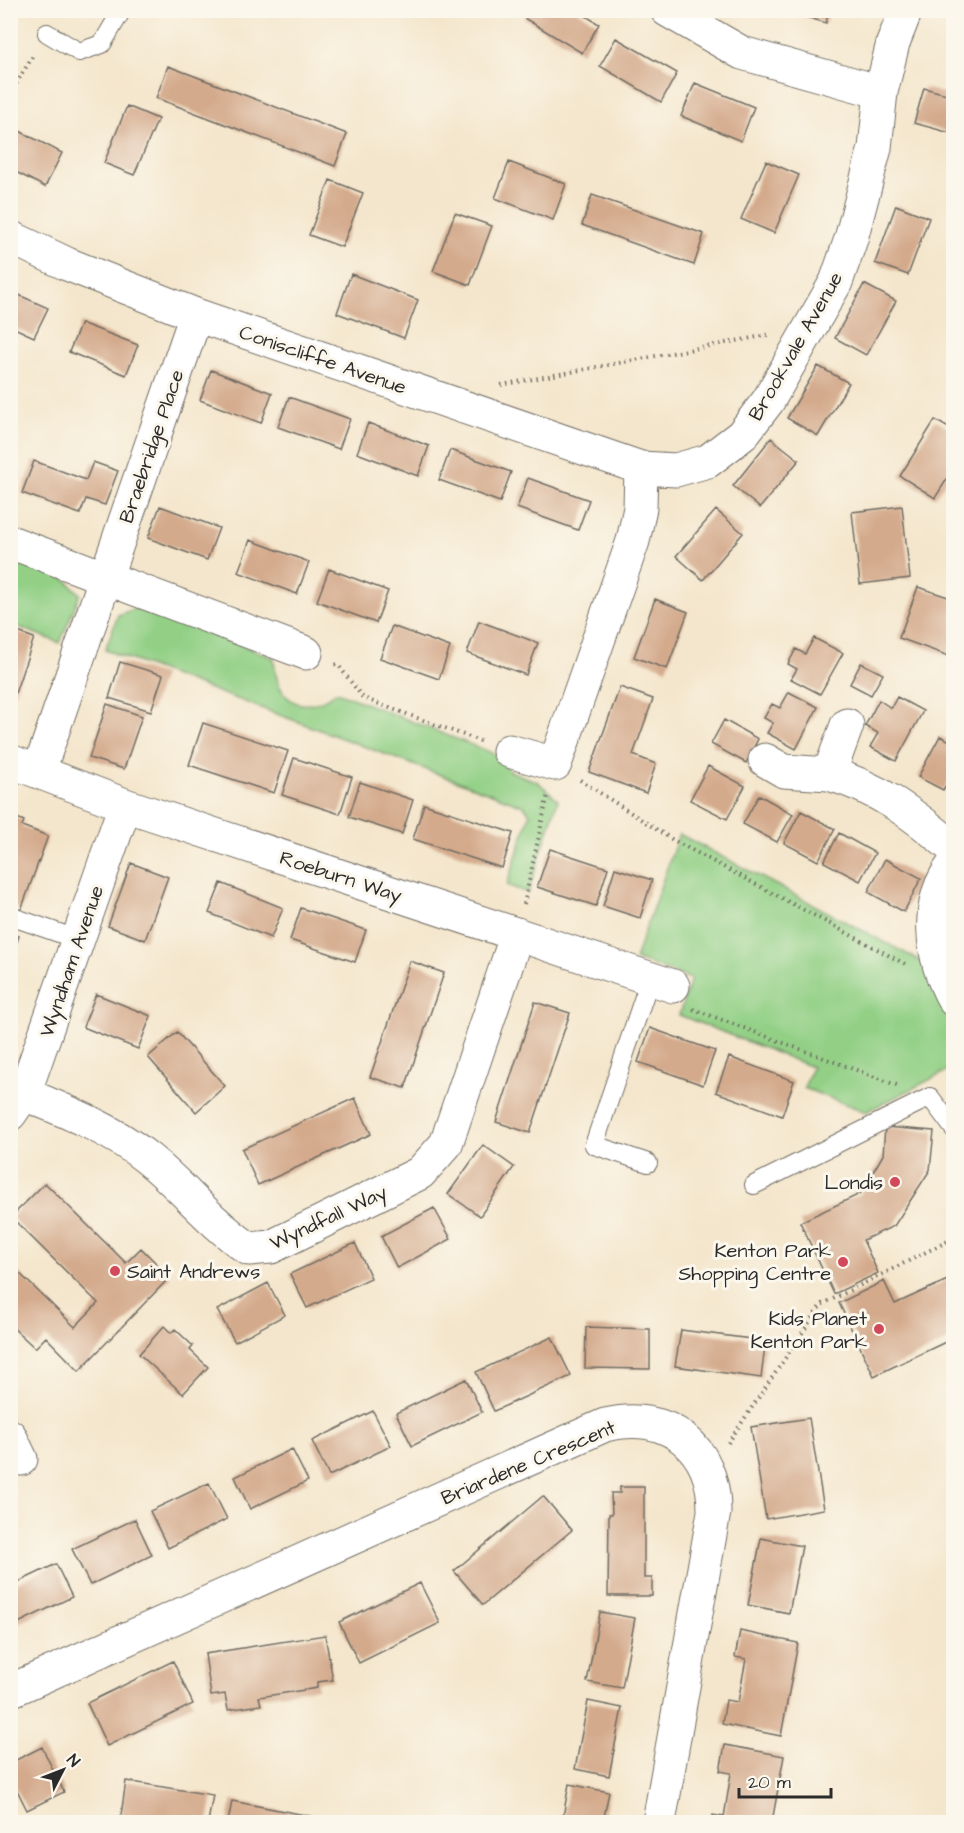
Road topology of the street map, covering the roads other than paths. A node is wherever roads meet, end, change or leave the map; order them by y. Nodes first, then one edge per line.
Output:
1 (122, 10) edge
2 (667, 10) edge
3 (906, 10) edge
4 (47, 33) road end
5 (881, 92) junction
6 (10, 237) edge
7 (196, 315) junction
8 (641, 468) junction
9 (10, 542) edge
10 (106, 577) junction
11 (306, 653) road end
12 (848, 725) dead end
13 (509, 751) road end
14 (765, 760) dead end
15 (25, 766) edge
16 (829, 774) junction
17 (125, 804) junction
18 (954, 849) edge
19 (954, 864) edge
20 (10, 916) edge
21 (517, 934) junction
22 (79, 940) junction
23 (662, 982) joint
24 (949, 992) edge
25 (17, 1104) edge
26 (954, 1129) edge
27 (648, 1163) dead end
28 (754, 1185) dead end
29 (10, 1691) edge
30 (659, 1822) edge

1 - 4 lane
2 - 5 street
3 - 5 street, Brookvale Avenue
5 - 8 street, Brookvale Avenue
6 - 7 street, Coniscliffe Avenue
7 - 8 street, Coniscliffe Avenue
7 - 10 street, Braebridge Place
8 - 13 street
9 - 10 street
10 - 11 street
10 - 15 street, Braebridge Place
12 - 16 street
14 - 16 street
15 - 17 street, Roeburn Way
16 - 18 street
17 - 21 street, Roeburn Way
17 - 22 street, Wyndham Avenue
19 - 24 street
20 - 22 lane
21 - 23 street, Roeburn Way
21 - 25 street, Wyndfall Way
22 - 25 street, Wyndham Avenue
23 - 27 lane
26 - 28 lane
29 - 30 street, Briardene Crescent

